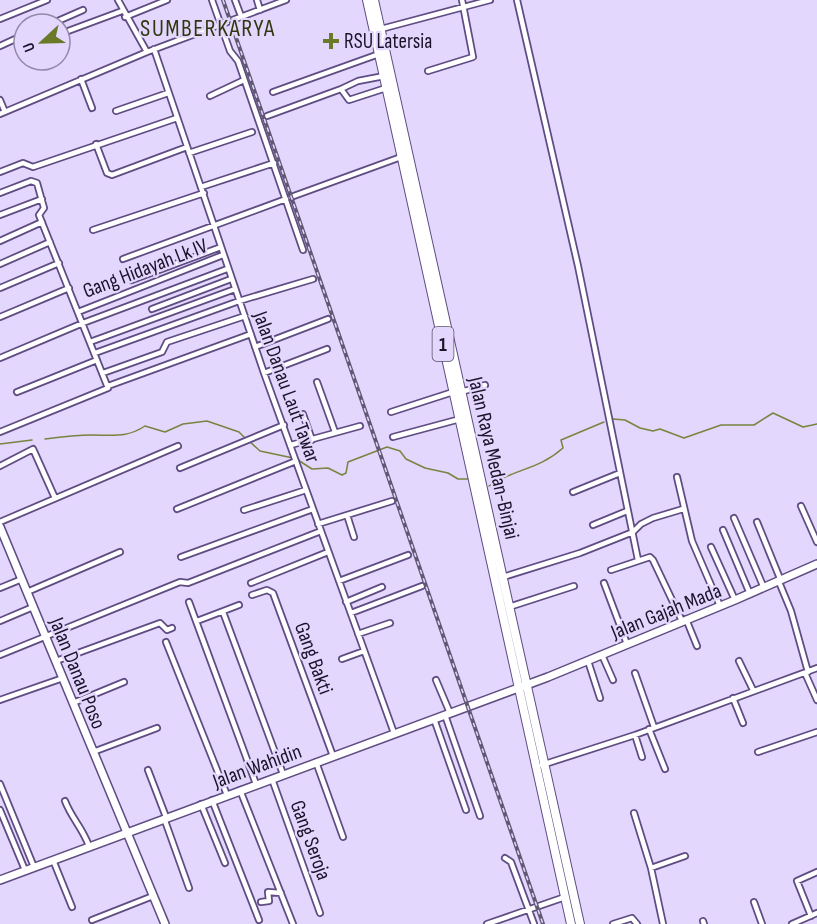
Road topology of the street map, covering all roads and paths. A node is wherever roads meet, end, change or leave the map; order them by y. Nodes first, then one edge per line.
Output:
1 (47, 0) edge
2 (117, 0) edge
3 (167, 0) edge
4 (212, 0) edge
5 (235, 0) edge
6 (257, 0) edge
7 (286, 0) edge
8 (367, 0) edge
9 (374, 0) edge
10 (462, 0) edge
11 (490, 0) edge
12 (517, 0) edge
13 (464, 8) junction
14 (83, 10) dead end
15 (260, 10) junction
16 (122, 11) junction
17 (72, 15) edge
18 (241, 16) junction
19 (125, 17) junction
20 (0, 19) edge
21 (220, 23) junction
22 (381, 29) junction
23 (72, 30) edge
24 (154, 49) junction
25 (147, 52) junction
26 (379, 54) junction
27 (428, 71) dead end
28 (384, 76) junction
29 (81, 80) junction
30 (244, 80) junction
31 (386, 88) junction
32 (341, 89) junction
33 (273, 92) dead end
34 (168, 93) junction
35 (210, 96) dead end
36 (0, 100) edge
37 (92, 108) dead end
38 (116, 111) dead end
39 (2, 113) edge
40 (267, 116) dead end
41 (177, 118) junction
42 (252, 132) dead end
43 (96, 144) junction
44 (187, 147) junction
45 (189, 153) junction
46 (402, 157) junction
47 (274, 163) junction
48 (0, 172) edge
49 (201, 187) junction
50 (0, 193) edge
51 (204, 193) junction
52 (288, 198) junction
53 (42, 199) junction
54 (0, 215) edge
55 (42, 222) junction
56 (215, 226) junction
57 (93, 230) dead end
58 (0, 241) edge
59 (50, 242) junction
60 (221, 247) junction
61 (303, 250) dead end
62 (223, 255) junction
63 (123, 259) dead end
64 (59, 263) junction
65 (0, 264) edge
66 (227, 269) junction
67 (231, 279) junction
68 (313, 279) dead end
69 (132, 280) dead end
70 (0, 288) edge
71 (69, 288) junction
72 (235, 289) junction
73 (239, 301) junction
74 (152, 309) dead end
75 (78, 312) junction
76 (244, 316) junction
77 (0, 317) edge
78 (328, 319) dead end
79 (82, 323) junction
80 (251, 334) junction
81 (90, 342) junction
82 (255, 347) junction
83 (327, 349) dead end
84 (94, 353) junction
85 (0, 358) edge
86 (98, 360) junction
87 (103, 373) junction
88 (264, 373) junction
89 (317, 382) dead end
90 (108, 386) junction
91 (484, 386) dead end
92 (17, 392) dead end
93 (457, 392) junction
94 (391, 411) dead end
95 (303, 414) dead end
96 (460, 418) junction
97 (284, 425) junction
98 (360, 426) dead end
99 (0, 432) edge
100 (335, 432) junction
101 (393, 437) dead end
102 (312, 440) junction
103 (177, 446) dead end
104 (291, 446) junction
105 (296, 460) junction
106 (0, 466) edge
107 (180, 468) dead end
108 (620, 473) junction
109 (677, 477) dead end
110 (306, 490) junction
111 (573, 492) dead end
112 (55, 498) junction
113 (392, 501) dead end
114 (801, 506) dead end
115 (177, 509) dead end
116 (313, 509) junction
117 (683, 509) junction
118 (244, 510) dead end
119 (627, 511) junction
120 (347, 514) junction
121 (734, 518) dead end
122 (757, 522) dead end
123 (0, 524) edge
124 (318, 524) junction
125 (593, 525) dead end
126 (723, 530) dead end
127 (321, 531) junction
128 (633, 532) junction
129 (354, 537) dead end
130 (817, 542) edge
131 (4, 546) edge
132 (711, 547) dead end
133 (120, 552) dead end
134 (328, 552) junction
135 (408, 555) dead end
136 (181, 557) dead end
137 (638, 560) junction
138 (817, 564) edge
139 (611, 570) dead end
140 (502, 577) junction
141 (22, 579) junction
142 (339, 581) junction
143 (780, 581) junction
144 (251, 583) dead end
145 (604, 583) dead end
146 (422, 586) dead end
147 (574, 586) dead end
148 (382, 587) dead end
149 (0, 588) edge
150 (764, 588) junction
151 (27, 592) junction
152 (750, 594) junction
153 (252, 595) dead end
154 (735, 600) junction
155 (189, 602) dead end
156 (346, 602) junction
157 (239, 604) dead end
158 (720, 606) junction
159 (509, 607) junction
160 (33, 608) junction
161 (223, 612) junction
162 (351, 614) junction
163 (684, 620) junction
164 (0, 621) edge
165 (197, 621) junction
166 (390, 623) dead end
167 (172, 628) dead end
168 (358, 634) junction
169 (46, 638) junction
170 (166, 642) dead end
171 (627, 644) junction
172 (697, 646) dead end
173 (364, 651) junction
174 (0, 655) edge
175 (602, 655) junction
176 (342, 659) dead end
177 (56, 661) junction
178 (588, 661) junction
179 (740, 661) dead end
180 (817, 668) edge
181 (807, 672) junction
182 (635, 673) dead end
183 (63, 678) junction
184 (436, 680) dead end
185 (613, 680) dead end
186 (124, 682) dead end
187 (523, 686) junction
188 (753, 690) junction
189 (600, 698) dead end
190 (733, 698) junction
191 (0, 700) edge
192 (817, 700) edge
193 (73, 703) junction
194 (447, 714) junction
195 (434, 719) junction
196 (743, 723) dead end
197 (157, 728) dead end
198 (651, 728) junction
199 (817, 732) edge
200 (394, 734) junction
201 (635, 735) junction
202 (93, 752) junction
203 (758, 752) dead end
204 (333, 756) junction
205 (642, 757) dead end
206 (316, 762) junction
207 (540, 766) junction
208 (665, 769) dead end
209 (148, 770) dead end
210 (283, 774) junction
211 (272, 778) junction
212 (0, 784) edge
213 (256, 784) junction
214 (240, 790) junction
215 (227, 795) junction
216 (212, 800) junction
217 (65, 801) dead end
218 (201, 804) junction
219 (11, 810) junction
220 (466, 810) dead end
221 (1, 812) edge
222 (634, 813) dead end
223 (480, 816) dead end
224 (166, 818) junction
225 (126, 832) junction
226 (343, 837) dead end
227 (89, 846) junction
228 (685, 856) dead end
229 (505, 858) dead end
230 (53, 860) junction
231 (225, 863) dead end
232 (34, 867) junction
233 (651, 868) junction
234 (25, 870) junction
235 (817, 872) edge
236 (0, 880) edge
237 (189, 888) dead end
238 (281, 893) junction
239 (153, 896) junction
240 (565, 897) junction
241 (261, 902) dead end
242 (754, 902) dead end
243 (72, 907) dead end
244 (528, 908) junction
245 (320, 913) dead end
246 (817, 913) edge
247 (811, 916) junction
248 (92, 920) dead end
249 (259, 920) dead end
250 (165, 924) edge
251 (293, 924) edge
252 (487, 924) edge
253 (534, 924) edge
254 (571, 924) edge
255 (580, 924) edge
256 (613, 924) edge
257 (637, 924) edge
258 (663, 924) edge
259 (762, 924) edge
260 (792, 924) edge

1 - 20 street
2 - 16 street
3 - 19 street
4 - 21 street
5 - 18 street
6 - 15 street
7 - 15 street
8 - 26 main road, Jalan Raya Medan-Binjai / 1
9 - 22 main road, Jalan Raya Medan-Binjai / 1
10 - 13 street
11 - 13 street
12 - 108 street
13 - 22 street
13 - 27 street
14 - 17 street
15 - 18 street
16 - 19 street
16 - 23 street
18 - 21 street
19 - 25 street
21 - 24 street
21 - 30 street
22 - 93 main road, Jalan Raya Medan-Binjai / 1
24 - 25 street
24 - 34 street, Jalan Danau Laut Tawar
25 - 29 street
26 - 28 main road, Jalan Raya Medan-Binjai / 1
26 - 33 street
28 - 31 main road, Jalan Raya Medan-Binjai / 1
28 - 32 street
29 - 37 street
29 - 39 street
30 - 35 street
30 - 47 street
31 - 32 street
31 - 46 main road, Jalan Raya Medan-Binjai / 1
32 - 40 street
34 - 38 street
34 - 41 street, Jalan Danau Laut Tawar
36 - 39 street
41 - 43 street
41 - 44 street, Jalan Danau Laut Tawar
42 - 45 street
43 - 44 street
43 - 48 street
44 - 45 street, Jalan Danau Laut Tawar
45 - 49 street, Jalan Danau Laut Tawar
46 - 52 street
46 - 93 main road, Jalan Raya Medan-Binjai / 1
47 - 49 street
47 - 52 street
49 - 51 street, Jalan Danau Laut Tawar
50 - 53 street
51 - 56 street, Jalan Danau Laut Tawar
51 - 57 street
52 - 56 street
52 - 61 street
53 - 54 street
53 - 55 street
55 - 58 street
55 - 59 street
56 - 60 street, Jalan Danau Laut Tawar
56 - 63 street
59 - 64 street
59 - 65 street
60 - 62 street, Jalan Danau Laut Tawar
60 - 69 street
62 - 66 street, Jalan Danau Laut Tawar
62 - 75 street, Gang Hidayah Lk IV
64 - 70 street
64 - 71 street
66 - 67 street, Jalan Danau Laut Tawar
66 - 79 street
67 - 72 street, Jalan Danau Laut Tawar
67 - 74 street
68 - 73 street
71 - 75 street
71 - 77 street
72 - 73 street, Jalan Danau Laut Tawar
72 - 81 street
73 - 76 street, Jalan Danau Laut Tawar
73 - 84 street
75 - 79 street
76 - 80 street, Jalan Danau Laut Tawar
76 - 87 street
78 - 82 street
79 - 81 street
79 - 85 street
80 - 82 street, Jalan Danau Laut Tawar
80 - 90 street
81 - 84 street
82 - 88 street, Jalan Danau Laut Tawar
83 - 88 street
84 - 86 street
86 - 87 street
86 - 92 street
87 - 90 street
88 - 97 street, Jalan Danau Laut Tawar
89 - 100 street
90 - 99 street
91 - 93 street
93 - 94 street
93 - 96 main road, Jalan Raya Medan-Binjai / 1
93 - 140 main road, Jalan Raya Medan-Binjai / 1
95 - 102 street
96 - 101 street
96 - 187 main road, Jalan Raya Medan-Binjai / 1
97 - 104 street, Jalan Danau Laut Tawar
97 - 107 street
98 - 100 street
100 - 102 street
102 - 104 street
103 - 112 street
104 - 105 street, Jalan Danau Laut Tawar
105 - 110 street, Jalan Danau Laut Tawar
105 - 115 street
106 - 112 street
108 - 111 street
108 - 119 street
109 - 117 street
110 - 116 street, Jalan Danau Laut Tawar
110 - 118 street
112 - 123 street
113 - 120 street
114 - 130 street
116 - 124 street, Jalan Danau Laut Tawar
116 - 136 street
117 - 128 street
117 - 158 street
119 - 125 street
119 - 128 street
120 - 124 street
120 - 129 street
121 - 150 street
122 - 143 street
123 - 131 street, Jalan Danau Poso
124 - 127 street, Jalan Danau Laut Tawar
126 - 152 street
127 - 134 street, Jalan Danau Laut Tawar
127 - 169 street
128 - 137 street
128 - 140 street
131 - 141 street, Jalan Danau Poso
132 - 154 street
133 - 151 street
134 - 142 street, Jalan Danau Laut Tawar
134 - 144 street
135 - 142 street
137 - 139 street
137 - 163 street
138 - 143 street, Jalan Gajah Mada
140 - 159 main road, Jalan Raya Medan-Binjai / 1
141 - 149 street
141 - 151 street, Jalan Danau Poso
142 - 156 street, Jalan Danau Laut Tawar
143 - 150 street, Jalan Gajah Mada
143 - 181 street
145 - 171 street
146 - 162 street
147 - 159 street
148 - 156 street
150 - 152 street, Jalan Gajah Mada
151 - 160 street, Jalan Danau Poso
152 - 154 street, Jalan Gajah Mada
153 - 204 street, Gang Bakti
154 - 158 street, Jalan Gajah Mada
155 - 165 street
156 - 162 street, Jalan Danau Laut Tawar
157 - 161 street
158 - 163 street, Jalan Gajah Mada
159 - 187 main road, Jalan Raya Medan-Binjai / 1
160 - 164 street
160 - 169 street, Jalan Danau Poso
161 - 165 street
161 - 210 street
162 - 168 street, Jalan Danau Laut Tawar
163 - 171 street, Jalan Gajah Mada
163 - 172 street
165 - 213 street
166 - 168 street
167 - 177 street
168 - 173 street, Jalan Danau Laut Tawar
169 - 174 street
169 - 177 street, Jalan Danau Poso
170 - 215 street
171 - 175 street, Jalan Gajah Mada
173 - 176 street
173 - 200 street, Jalan Danau Laut Tawar
175 - 178 street, Jalan Gajah Mada
175 - 185 street
177 - 183 street, Jalan Danau Poso
178 - 187 street, Jalan Gajah Mada
178 - 189 street
179 - 188 street
180 - 181 street
181 - 188 street
181 - 192 street
182 - 198 street
183 - 191 street
183 - 193 street, Jalan Danau Poso
184 - 194 street
186 - 193 street
187 - 194 street, Jalan Wahidin
187 - 207 main road, Jalan Raya Medan-Binjai / 1
188 - 190 street
190 - 196 street
190 - 198 street
193 - 202 street, Jalan Danau Poso
194 - 195 street, Jalan Wahidin
194 - 223 street
195 - 200 street, Jalan Wahidin
195 - 220 street
197 - 202 street
198 - 201 street
198 - 208 street
199 - 203 street
200 - 204 street, Jalan Wahidin
201 - 205 street
201 - 207 street
202 - 225 street, Jalan Danau Poso
204 - 206 street, Jalan Wahidin
206 - 210 street, Jalan Wahidin
206 - 226 street
207 - 240 main road, Jalan Raya Medan-Binjai / 1
207 - 255 main road, Jalan Raya Medan-Binjai / 1
209 - 224 street
210 - 211 street, Jalan Wahidin
211 - 213 street, Jalan Wahidin
211 - 245 street, Gang Seroja
212 - 219 street
213 - 214 street, Jalan Wahidin
214 - 215 street, Jalan Wahidin
214 - 238 street
215 - 216 street, Jalan Wahidin
216 - 218 street, Jalan Wahidin
216 - 249 street
217 - 227 street
218 - 224 street, Jalan Wahidin
218 - 231 street
219 - 221 street
219 - 232 street
221 - 234 street
222 - 233 street
224 - 225 street, Jalan Wahidin
224 - 237 street
225 - 227 street, Jalan Wahidin
225 - 239 street, Jalan Danau Poso
227 - 230 street, Jalan Wahidin
228 - 233 street
229 - 244 street
230 - 232 street, Jalan Wahidin
230 - 243 street
232 - 234 street, Jalan Wahidin
233 - 258 street
234 - 236 street, Jalan Wahidin
235 - 247 street
238 - 241 street
238 - 251 street
239 - 248 street
239 - 250 street, Jalan Danau Poso
240 - 244 street
240 - 254 main road, Jalan Raya Medan-Binjai / 1
242 - 259 street
244 - 252 street
244 - 253 street
246 - 247 street
247 - 260 street
256 - 257 street

